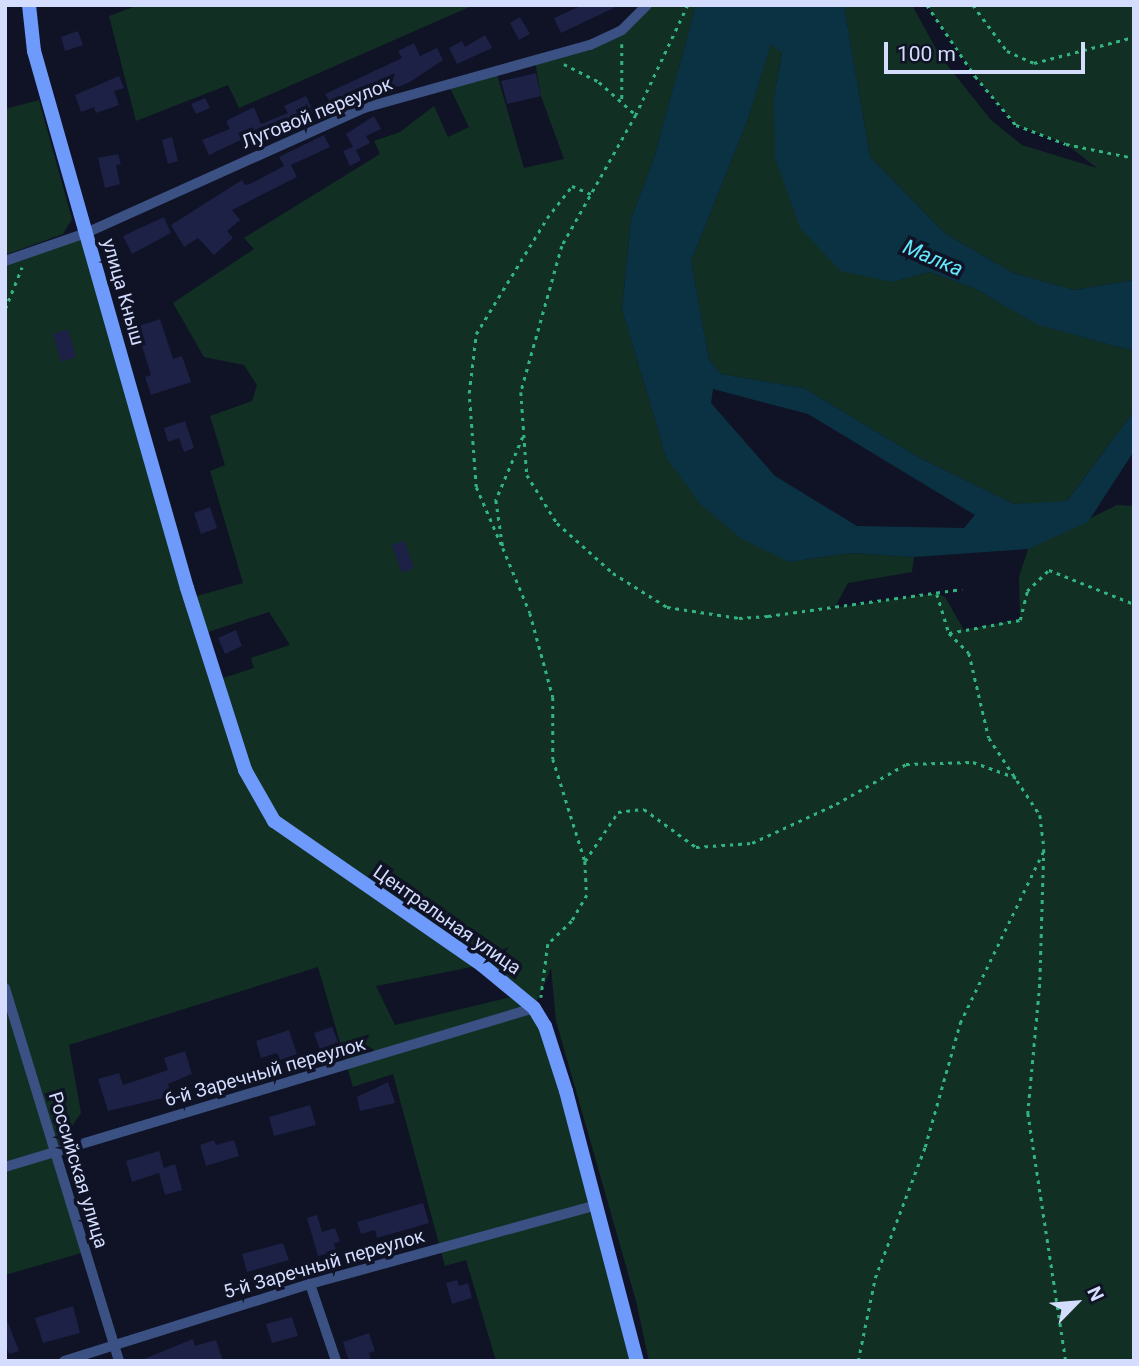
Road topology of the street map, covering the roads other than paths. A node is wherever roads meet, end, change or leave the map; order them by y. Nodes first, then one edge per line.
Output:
1 (29, 5) edge
2 (646, 8) edge
3 (86, 233) junction
4 (5, 261) edge
5 (187, 588) joint
6 (5, 988) edge
7 (534, 1008) junction
8 (54, 1152) junction
9 (5, 1167) edge
10 (596, 1205) junction
11 (310, 1284) junction
12 (114, 1345) junction
13 (64, 1361) edge
14 (119, 1361) edge
15 (335, 1361) edge
16 (637, 1361) edge

1 - 3 street, улица Кныш
2 - 3 street, Луговой переулок
3 - 4 street, Луговой переулок
3 - 5 street, улица Кныш
5 - 7 street, Центральная улица
6 - 8 street, Российская улица
7 - 8 street, 6-й Заречный переулок
7 - 10 street, Центральная улица
8 - 9 street, 6-й Заречный переулок
8 - 12 street, Российская улица
10 - 11 street, 5-й Заречный переулок
10 - 16 street, Центральная улица
11 - 12 street, 5-й Заречный переулок
11 - 15 street
12 - 13 street, 5-й Заречный переулок
12 - 14 street, Российская улица

